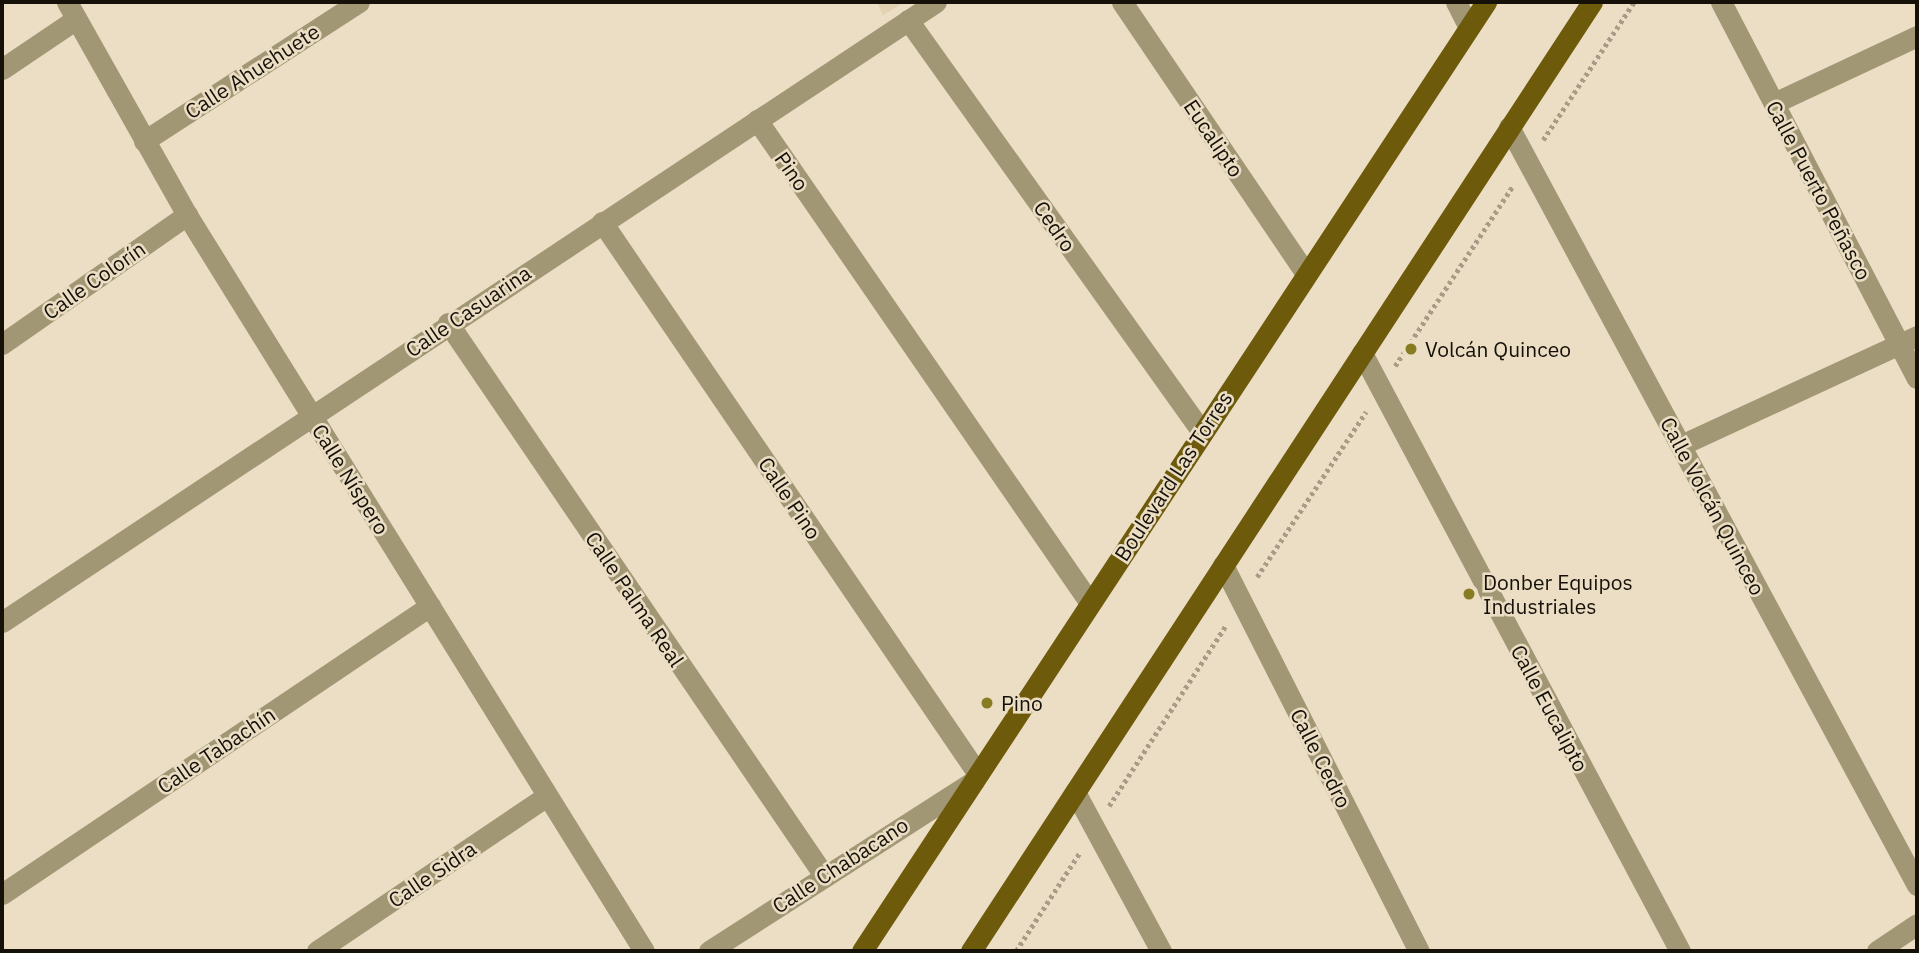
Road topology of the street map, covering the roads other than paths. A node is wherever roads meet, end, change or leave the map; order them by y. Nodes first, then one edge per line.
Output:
1 (359, 2) edge
2 (936, 2) edge
3 (1122, 2) edge
4 (1456, 2) edge
5 (1486, 2) edge
6 (1592, 2) edge
7 (1721, 2) edge
8 (72, 10) edge
9 (908, 20) junction
10 (1469, 27) junction
11 (1917, 37) edge
12 (2, 69) edge
13 (1774, 103) junction
14 (757, 120) junction
15 (1509, 127) junction
16 (144, 141) junction
17 (187, 215) junction
18 (602, 222) junction
19 (1306, 274) junction
20 (448, 323) junction
21 (1908, 340) edge
22 (2, 344) edge
23 (1362, 353) junction
24 (1917, 378) edge
25 (311, 416) junction
26 (1202, 432) junction
27 (1681, 445) junction
28 (1223, 565) junction
29 (1090, 603) junction
30 (429, 606) junction
31 (2, 622) edge
32 (976, 777) junction
33 (1075, 792) junction
34 (547, 796) junction
35 (823, 874) junction
36 (1917, 885) edge
37 (2, 894) edge
38 (1917, 924) edge
39 (317, 951) edge
40 (644, 951) edge
41 (709, 951) edge
42 (862, 951) edge
43 (971, 951) edge
44 (1161, 951) edge
45 (1419, 951) edge
46 (1680, 951) edge
47 (1877, 951) edge

1 - 16 street, Calle Ahuehuete
2 - 9 street, Calle Casuarina
3 - 19 street, Eucalipto
4 - 10 street
5 - 10 main road, Boulevard Las Torres
6 - 15 main road
7 - 13 street, Calle Puerto Peñasco
8 - 12 street
8 - 16 street, Calle Níspero
9 - 14 street, Calle Casuarina
9 - 26 street, Cedro
10 - 19 main road, Boulevard Las Torres
11 - 13 street
13 - 21 street, Calle Puerto Peñasco
14 - 18 street, Calle Casuarina
14 - 29 street, Pino
15 - 23 main road
15 - 27 street, Calle Volcán Quinceo
16 - 17 street, Calle Níspero
17 - 22 street, Calle Colorín
17 - 25 street, Calle Níspero
18 - 20 street, Calle Casuarina
18 - 32 street, Calle Pino
19 - 26 main road, Boulevard Las Torres
20 - 25 street, Calle Casuarina
20 - 35 street, Calle Palma Real
21 - 24 street, Calle Puerto Peñasco
21 - 27 street
23 - 28 main road
23 - 46 street, Calle Eucalipto
25 - 30 street, Calle Níspero
25 - 31 street, Calle Casuarina
26 - 29 main road, Boulevard Las Torres
27 - 36 street, Calle Volcán Quinceo
28 - 33 main road
28 - 45 street, Calle Cedro
29 - 32 main road, Boulevard Las Torres
30 - 34 street, Calle Níspero
30 - 37 street, Calle Tabachín
32 - 35 street, Calle Chabacano
32 - 42 main road, Boulevard Las Torres
33 - 43 main road
33 - 44 street
34 - 39 street, Calle Sidra
34 - 40 street, Calle Níspero
35 - 41 street, Calle Chabacano
38 - 47 street

